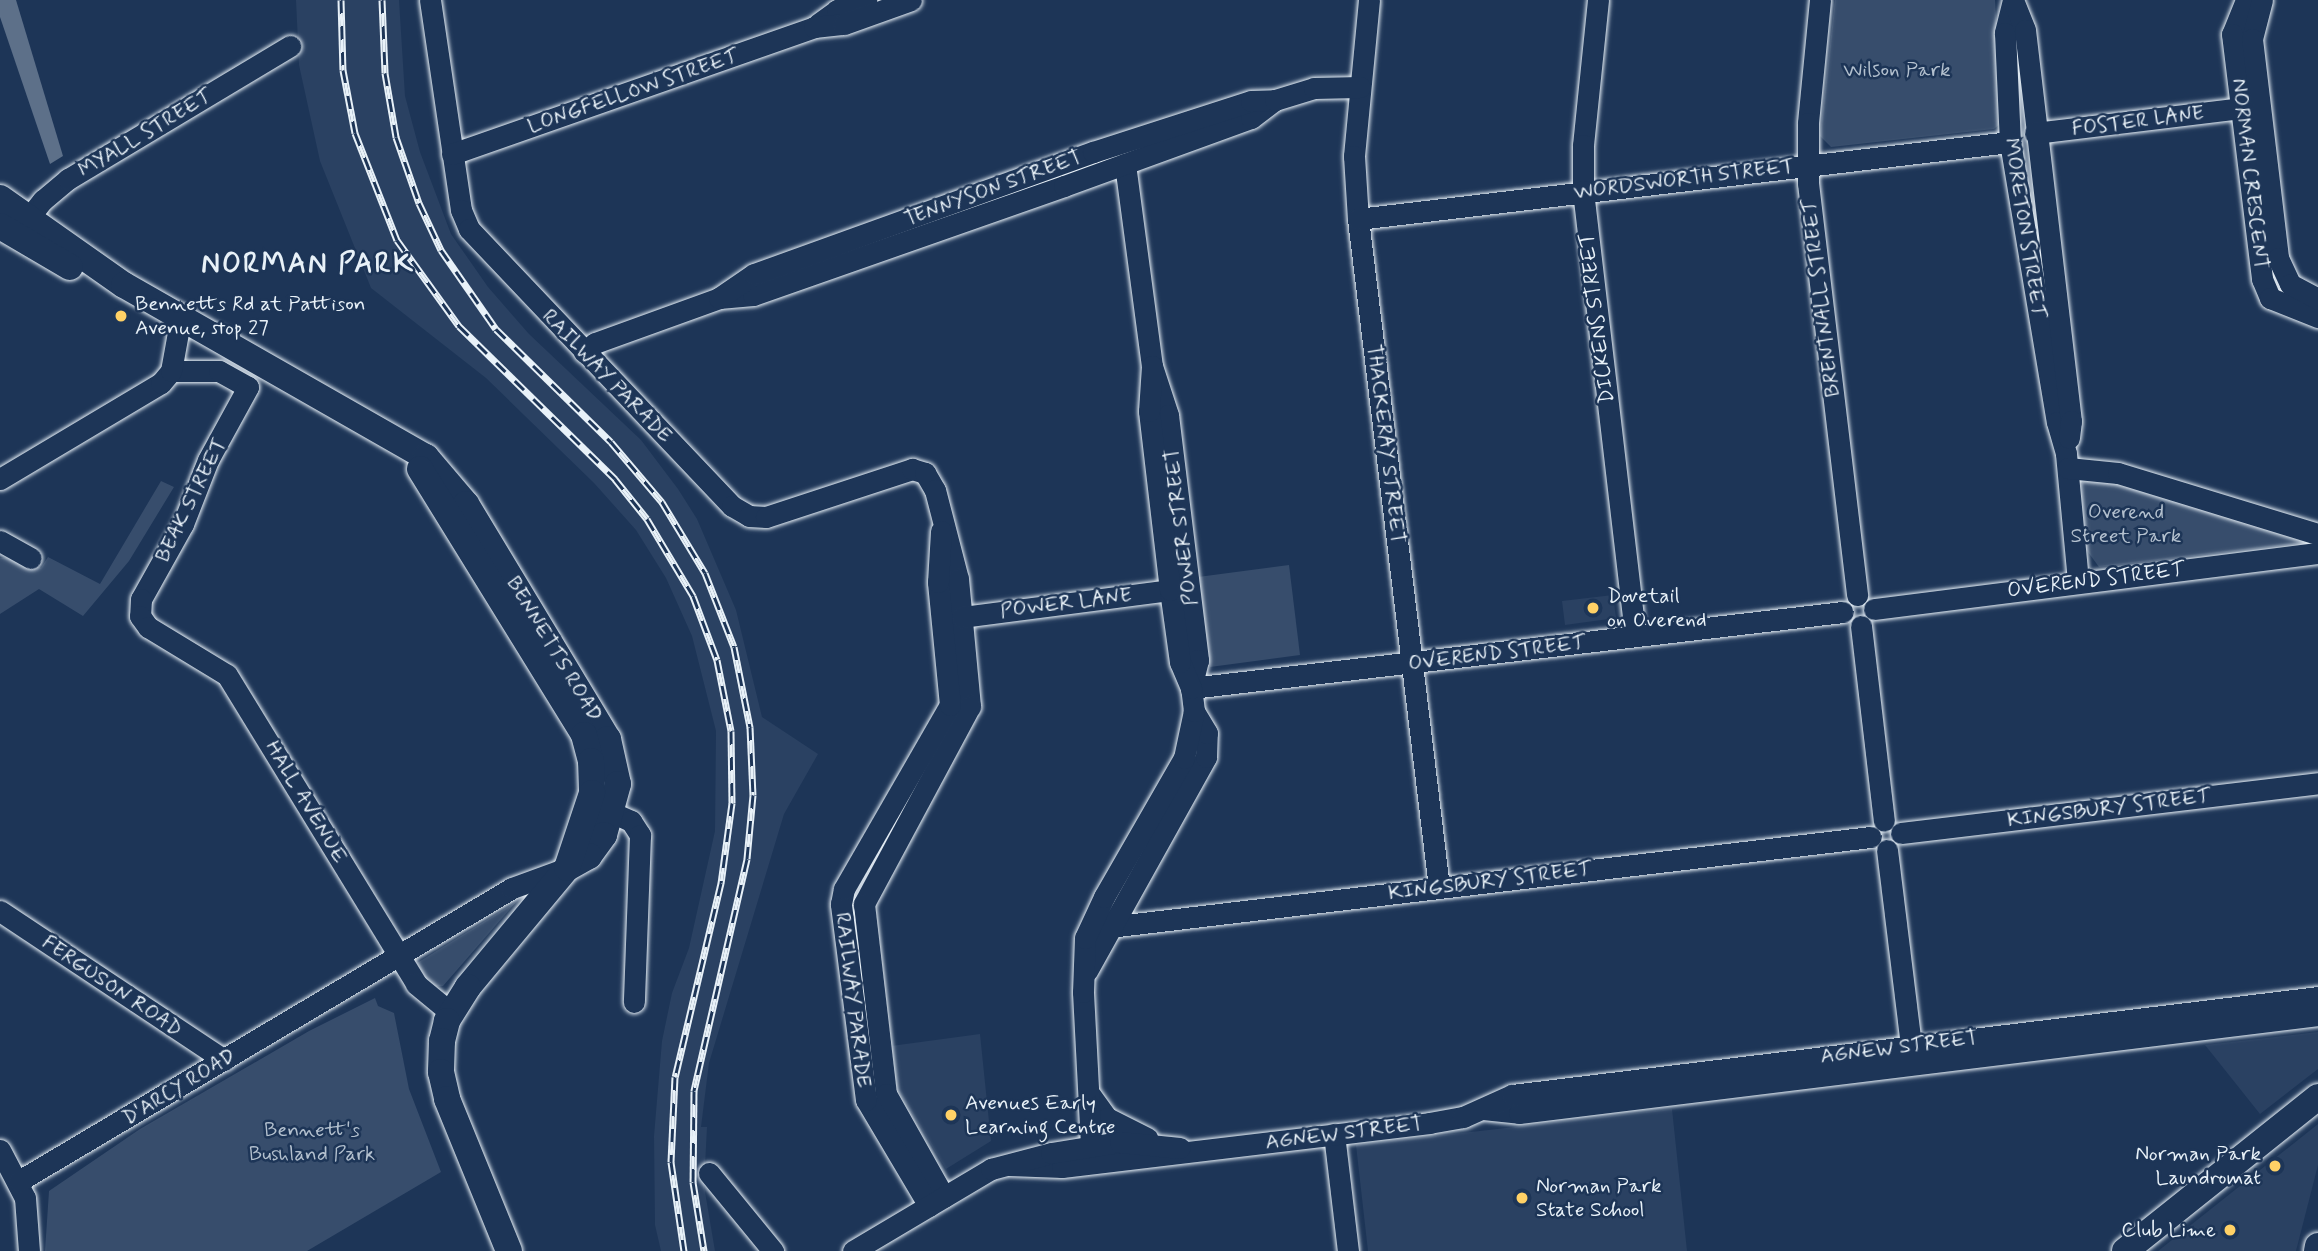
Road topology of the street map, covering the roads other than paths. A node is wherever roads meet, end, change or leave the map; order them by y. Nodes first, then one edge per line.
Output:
1 (430, 0) edge
2 (866, 0) edge
3 (911, 0) edge
4 (1369, 0) edge
5 (1598, 0) edge
6 (1820, 0) edge
7 (2013, 0) edge
8 (2246, 0) edge
9 (2262, 0) edge
10 (814, 27) junction
11 (290, 46) dead end
12 (1360, 87) junction
13 (1275, 100) junction
14 (2242, 108) junction
15 (2035, 134) junction
16 (2010, 142) junction
17 (452, 155) junction
18 (1125, 164) junction
19 (1807, 165) junction
20 (1583, 191) junction
21 (8, 214) edge
22 (1358, 219) junction
23 (719, 298) junction
24 (2318, 299) edge
25 (181, 316) junction
26 (2318, 317) edge
27 (584, 352) junction
28 (1152, 366) junction
29 (171, 371) junction
30 (2067, 461) junction
31 (0, 479) edge
32 (942, 519) junction
33 (2318, 534) edge
34 (0, 541) edge
35 (2318, 553) edge
36 (31, 558) dead end
37 (502, 582) junction
38 (2078, 582) junction
39 (1170, 590) junction
40 (1857, 595) junction
41 (1874, 608) junction
42 (1843, 612) junction
43 (139, 613) joint
44 (962, 617) junction
45 (1861, 626) junction
46 (1634, 636) junction
47 (1413, 663) junction
48 (1191, 688) junction
49 (1194, 710) junction
50 (2318, 783) edge
51 (613, 813) junction
52 (1886, 835) junction
53 (568, 869) junction
54 (1439, 887) junction
55 (0, 911) edge
56 (1109, 927) junction
57 (399, 956) junction
58 (1083, 978) junction
59 (2318, 997) edge
60 (634, 1002) dead end
61 (451, 1013) junction
62 (2318, 1015) edge
63 (1911, 1045) junction
64 (224, 1060) junction
65 (1090, 1094) junction
66 (2314, 1103) edge
67 (1483, 1109) junction
68 (1334, 1134) junction
69 (1162, 1144) junction
70 (1091, 1145) junction
71 (0, 1150) edge
72 (1203, 1150) junction
73 (912, 1160) junction
74 (1009, 1164) junction
75 (709, 1173) dead end
76 (19, 1181) junction
77 (937, 1201) junction
78 (2318, 1246) edge
79 (29, 1251) edge
80 (509, 1251) edge
81 (773, 1251) edge
82 (853, 1251) edge
83 (1348, 1251) edge
84 (2125, 1251) edge
85 (2317, 1251) edge

1 - 17 street, RAILWAY PARADE
2 - 10 street, LONGFELLOW STREET
3 - 10 street, LONGFELLOW STREET
4 - 12 street, THACKERAY STREET
5 - 20 street, DICKENS STREET
6 - 19 street, BRENTNALL STREET
7 - 15 street, MORETON STREET
7 - 16 street, MORETON STREET
8 - 14 street, NORMAN CRESCENT
9 - 24 street, NORMAN CRESCENT
10 - 17 street, LONGFELLOW STREET
11 - 21 street, MYALL STREET
12 - 13 street, TENNYSON STREET
12 - 22 street, THACKERAY STREET
13 - 18 street, TENNYSON STREET
13 - 23 street, TENNYSON STREET
14 - 15 street, FOSTER LANE
14 - 26 street, NORMAN CRESCENT
15 - 30 street, MORETON STREET
16 - 19 street, WORDSWORTH STREET
16 - 30 street, MORETON STREET
17 - 27 street, RAILWAY PARADE
18 - 23 street, TENNYSON STREET
18 - 28 street, POWER STREET
19 - 20 street, WORDSWORTH STREET
19 - 40 street, BRENTNALL STREET
20 - 22 street, WORDSWORTH STREET
20 - 46 street, DICKENS STREET
21 - 25 main road, BENNETTS ROAD
22 - 47 street, THACKERAY STREET
23 - 27 street, TENNYSON STREET
25 - 29 street
25 - 37 main road, BENNETTS ROAD
27 - 32 street, RAILWAY PARADE
28 - 39 street, POWER STREET
28 - 48 street, POWER STREET
29 - 31 street
29 - 43 street, BEAK STREET
30 - 33 street
30 - 38 street, MORETON STREET
32 - 44 street, RAILWAY PARADE
32 - 73 street, RAILWAY PARADE
34 - 36 street
35 - 38 street, OVEREND STREET
37 - 51 main road, BENNETTS ROAD
37 - 53 main road, BENNETTS ROAD
38 - 41 street, OVEREND STREET
39 - 44 street, POWER LANE
39 - 48 street, POWER STREET
40 - 41 street
40 - 42 street
41 - 45 street
42 - 45 street
42 - 46 street, OVEREND STREET
43 - 57 street, HALL AVENUE
44 - 73 street, RAILWAY PARADE
45 - 52 street
46 - 47 street, OVEREND STREET
47 - 48 street, OVEREND STREET
47 - 54 street, THACKERAY STREET
48 - 49 street, POWER STREET
49 - 56 street, POWER STREET
49 - 58 street, POWER STREET
50 - 52 street, KINGSBURY STREET
51 - 53 main road, BENNETTS ROAD
51 - 60 street
52 - 54 street, KINGSBURY STREET
52 - 63 street
53 - 57 street, BENNETTS ROAD
53 - 61 main road, BENNETTS ROAD
54 - 56 street, KINGSBURY STREET
55 - 64 street, FERGUSON ROAD
56 - 58 street, POWER STREET
57 - 61 street, HALL AVENUE
57 - 64 street, D'ARCY ROAD
58 - 65 street, POWER STREET
59 - 63 street, AGNEW STREET
61 - 80 main road, BENNETTS ROAD
62 - 67 street, AGNEW STREET
63 - 67 street, AGNEW STREET
64 - 76 street, D'ARCY ROAD
65 - 69 street
65 - 70 street, POWER STREET
66 - 84 main road
67 - 68 street, AGNEW STREET
68 - 72 street, AGNEW STREET
68 - 83 street
69 - 70 street, AGNEW STREET
69 - 72 street, AGNEW STREET
70 - 74 street, AGNEW STREET
71 - 76 street
72 - 74 street, AGNEW STREET
73 - 77 street, RAILWAY PARADE
74 - 77 street, AGNEW STREET
75 - 81 street
76 - 79 street
77 - 82 street, AGNEW STREET
78 - 85 main road

